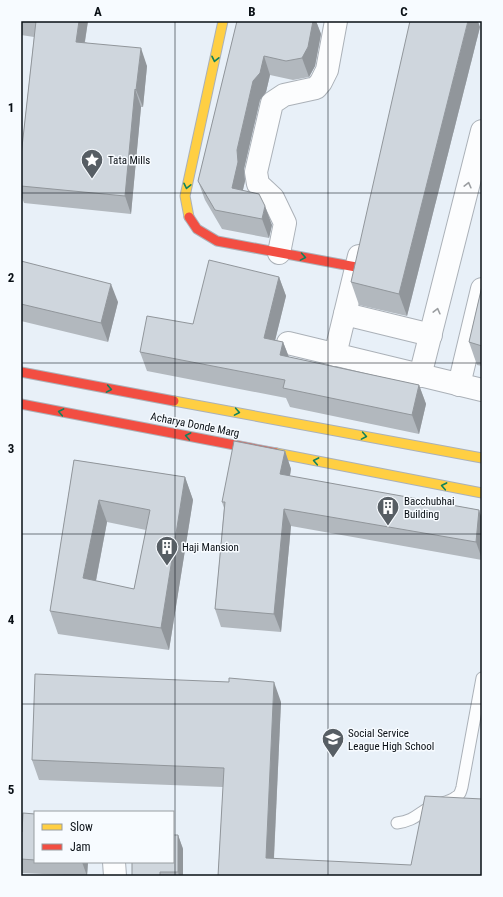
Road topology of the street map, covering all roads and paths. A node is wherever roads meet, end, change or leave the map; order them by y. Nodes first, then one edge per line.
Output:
1 (223, 21) edge
2 (336, 21) edge
3 (482, 131) edge
4 (363, 236) edge
5 (279, 253) junction
6 (356, 267) junction
7 (482, 289) edge
8 (345, 314) junction
9 (431, 335) junction
10 (288, 343) dead end
11 (335, 355) junction
12 (24, 371) edge
13 (420, 376) junction
14 (459, 385) junction
15 (482, 390) edge
16 (21, 404) edge
17 (482, 458) edge
18 (482, 493) edge
19 (482, 678) edge
20 (397, 823) dead end
21 (114, 863) edge
22 (115, 876) edge

1 -> 5 main road
2 - 5 street
9 -> 3 street
4 - 6 street
5 -> 6 main road
6 - 8 street
7 - 14 street
8 - 9 street
8 - 11 street
9 - 13 street
10 - 11 street
11 - 13 street
12 -> 17 main road, Acharya Donde Marg
13 - 14 street
14 - 15 street
18 -> 16 main road, Acharya Donde Marg
19 - 20 lane
21 - 22 street

